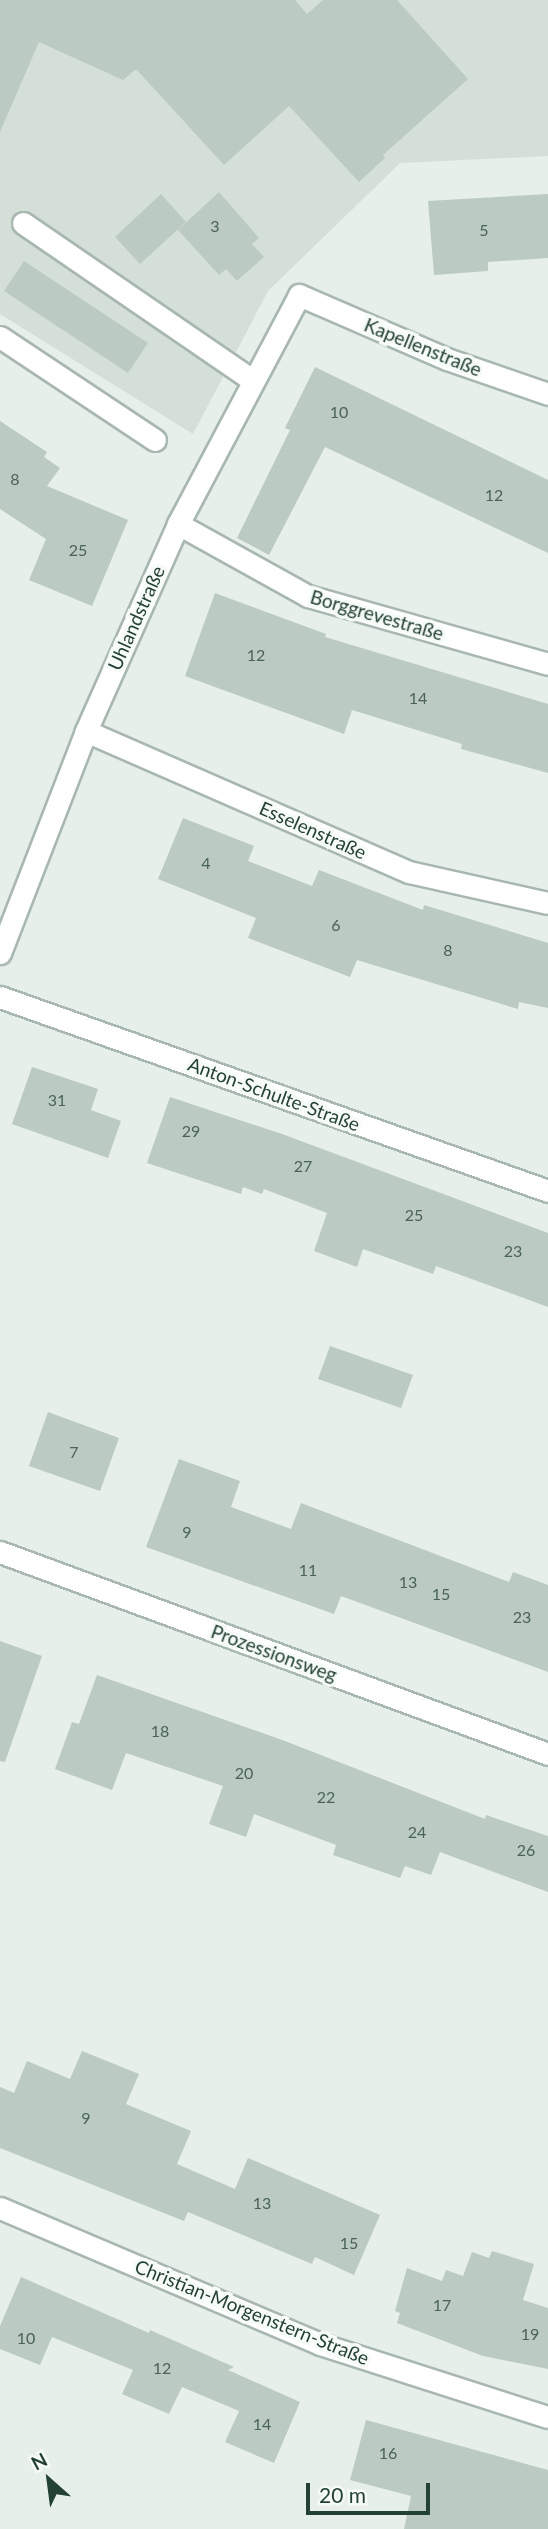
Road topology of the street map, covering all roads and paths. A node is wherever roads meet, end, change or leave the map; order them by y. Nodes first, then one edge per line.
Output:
1 (23, 222) dead end
2 (299, 295) joint
3 (0, 337) edge
4 (252, 380) junction
5 (548, 394) edge
6 (155, 440) dead end
7 (178, 524) junction
8 (548, 664) edge
9 (86, 730) junction
10 (548, 903) edge
11 (0, 953) edge
12 (0, 997) edge
13 (548, 1191) edge
14 (0, 1552) edge
15 (548, 1754) edge
16 (0, 2208) edge
17 (548, 2417) edge

1 - 4 street
2 - 4 street, Uhlandstraße
2 - 5 street, Kapellenstraße
3 - 6 street
4 - 7 street, Uhlandstraße
7 - 8 street, Borggrevestraße
7 - 9 street, Uhlandstraße
9 - 10 street, Esselenstraße
9 - 11 street, Uhlandstraße
12 - 13 street, Anton-Schulte-Straße
14 - 15 street, Prozessionsweg
16 - 17 street, Christian-Morgenstern-Straße

